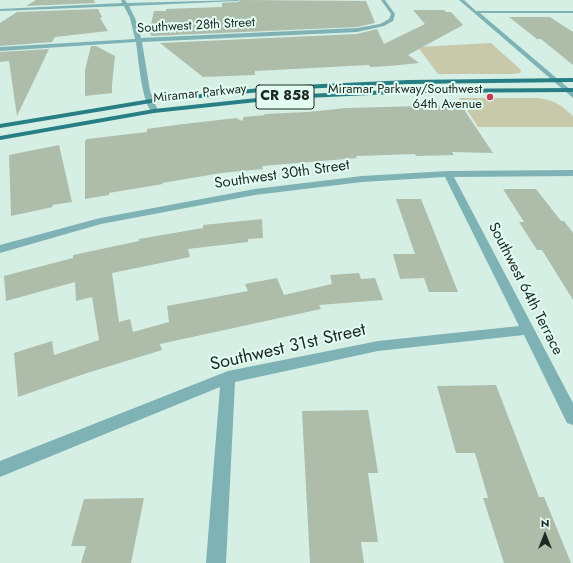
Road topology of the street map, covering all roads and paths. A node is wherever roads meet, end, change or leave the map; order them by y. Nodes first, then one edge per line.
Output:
1 (122, 0) edge
2 (238, 0) edge
3 (383, 0) edge
4 (461, 0) edge
5 (128, 5) junction
6 (0, 10) edge
7 (475, 12) junction
8 (573, 12) edge
9 (139, 40) junction
10 (0, 49) edge
11 (555, 80) junction
12 (573, 80) edge
13 (570, 90) edge
14 (573, 96) edge
15 (151, 101) junction
16 (154, 111) junction
17 (0, 126) edge
18 (0, 138) edge
19 (573, 173) edge
20 (448, 174) junction
21 (0, 249) edge
22 (528, 330) junction
23 (228, 377) junction
24 (573, 418) edge
25 (0, 469) edge
26 (216, 563) edge

1 - 5 street
2 - 5 street
3 - 9 street, Southwest 28th Street
4 - 7 street
5 - 6 street
5 - 9 street
7 - 8 street
7 - 11 street
9 - 10 street, Southwest 28th Street
9 - 15 street
11 - 12 main road, Miramar Parkway / CR 858
11 - 13 street
11 - 15 main road, Miramar Parkway / CR 858
13 - 14 street
13 - 16 main road, Miramar Parkway / CR 858
15 - 16 street
15 - 17 main road, Miramar Parkway / CR 858
16 - 18 main road, Miramar Parkway / CR 858
19 - 20 street, Southwest 30th Street
20 - 21 street, Southwest 30th Street
20 - 22 street, Southwest 64th Terrace
22 - 23 street, Southwest 31st Street
22 - 24 street, Southwest 64th Terrace
23 - 25 street, Southwest 31st Street
23 - 26 street

